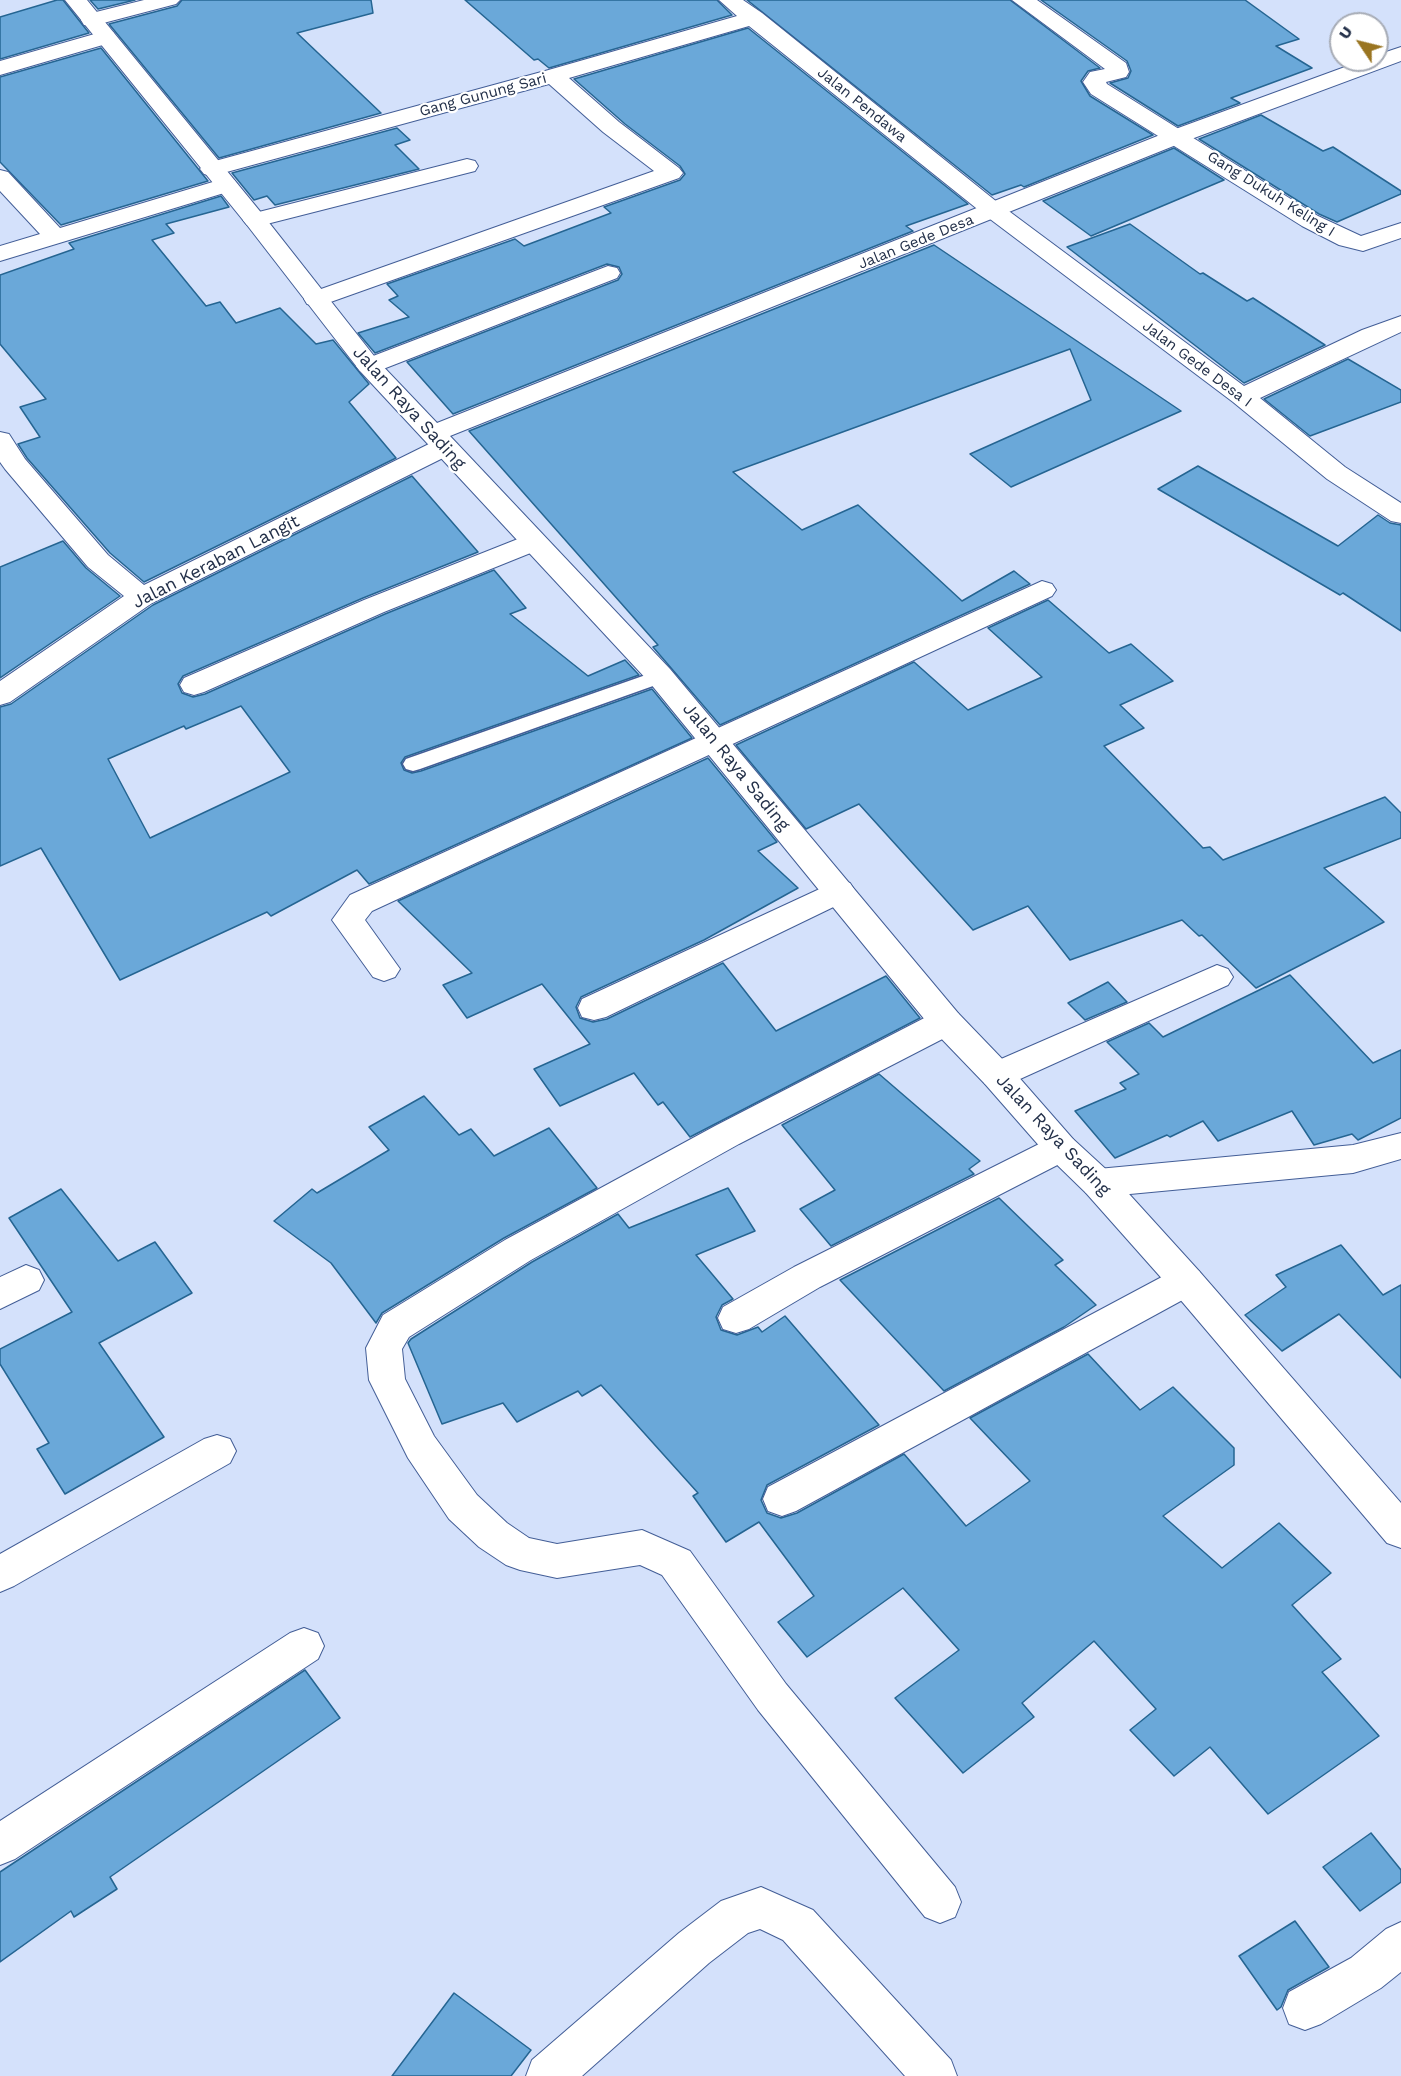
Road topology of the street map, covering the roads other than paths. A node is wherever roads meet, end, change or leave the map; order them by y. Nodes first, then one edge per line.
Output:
1 (169, 0) edge
2 (730, 0) edge
3 (1023, 0) edge
4 (754, 18) junction
5 (91, 19) edge
6 (1401, 54) edge
7 (0, 68) edge
8 (553, 76) junction
9 (1178, 136) junction
10 (467, 166) dead end
11 (0, 177) edge
12 (219, 177) junction
13 (994, 211) junction
14 (255, 220) junction
15 (1401, 230) edge
16 (55, 237) junction
17 (0, 254) edge
18 (608, 273) dead end
19 (316, 298) junction
20 (1401, 323) edge
21 (369, 366) junction
22 (1242, 397) junction
23 (0, 440) edge
24 (438, 440) junction
25 (1401, 515) edge
26 (533, 542) junction
27 (1042, 590) dead end
28 (142, 597) junction
29 (660, 676) junction
30 (194, 685) dead end
31 (0, 695) edge
32 (712, 741) junction
33 (413, 764) dead end
34 (839, 891) junction
35 (384, 969) dead end
36 (1217, 977) dead end
37 (594, 1008) dead end
38 (946, 1022) junction
39 (998, 1076) junction
40 (1401, 1146) edge
41 (1061, 1148) junction
42 (1098, 1183) junction
43 (1186, 1281) junction
44 (736, 1318) dead end
45 (217, 1451) dead end
46 (782, 1499) dead end
47 (1401, 1531) edge
48 (0, 1574) edge
49 (304, 1646) dead end
50 (0, 1845) edge
51 (940, 1902) dead end
52 (1401, 1944) edge
53 (1305, 2008) dead end
54 (556, 2073) edge
55 (935, 2076) edge

1 - 5 street
2 - 4 street, Jalan Pendawa
3 - 9 street, Gang Dukuh Keling I
4 - 8 street, Gang Gunung Sari
4 - 13 street, Jalan Pendawa
5 - 7 street
5 - 12 street, Jalan Raya Sading
6 - 9 street, Jalan Gede Desa
8 - 12 street, Gang Gunung Sari
8 - 19 street
9 - 13 street, Jalan Gede Desa
9 - 15 street, Gang Dukuh Keling I
10 - 14 street
11 - 16 street
12 - 14 street, Jalan Raya Sading
12 - 16 street, Gang Gunung Sari
13 - 22 street, Jalan Gede Desa I
13 - 24 street, Jalan Gede Desa
14 - 19 street, Jalan Raya Sading
16 - 17 street, Gang Gunung Sari
18 - 21 street
19 - 21 street, Jalan Raya Sading
20 - 22 street
21 - 24 street, Jalan Raya Sading
22 - 25 street, Jalan Gede Desa I
23 - 28 street
24 - 26 street, Jalan Raya Sading
24 - 28 street, Jalan Keraban Langit
26 - 29 street, Jalan Raya Sading
26 - 30 street
27 - 32 street
28 - 31 street, Jalan Keraban Langit
29 - 32 street, Jalan Raya Sading
29 - 33 lane
32 - 34 street, Jalan Raya Sading
32 - 35 street
34 - 37 street
34 - 38 street, Jalan Raya Sading
36 - 39 street
38 - 39 street, Jalan Raya Sading
38 - 51 street
39 - 41 street, Jalan Raya Sading
40 - 42 street
41 - 42 street, Jalan Raya Sading
41 - 44 street
42 - 43 street, Jalan Raya Sading
43 - 46 street
43 - 47 street, Jalan Raya Sading
45 - 48 street
49 - 50 street
52 - 53 street
54 - 55 street

